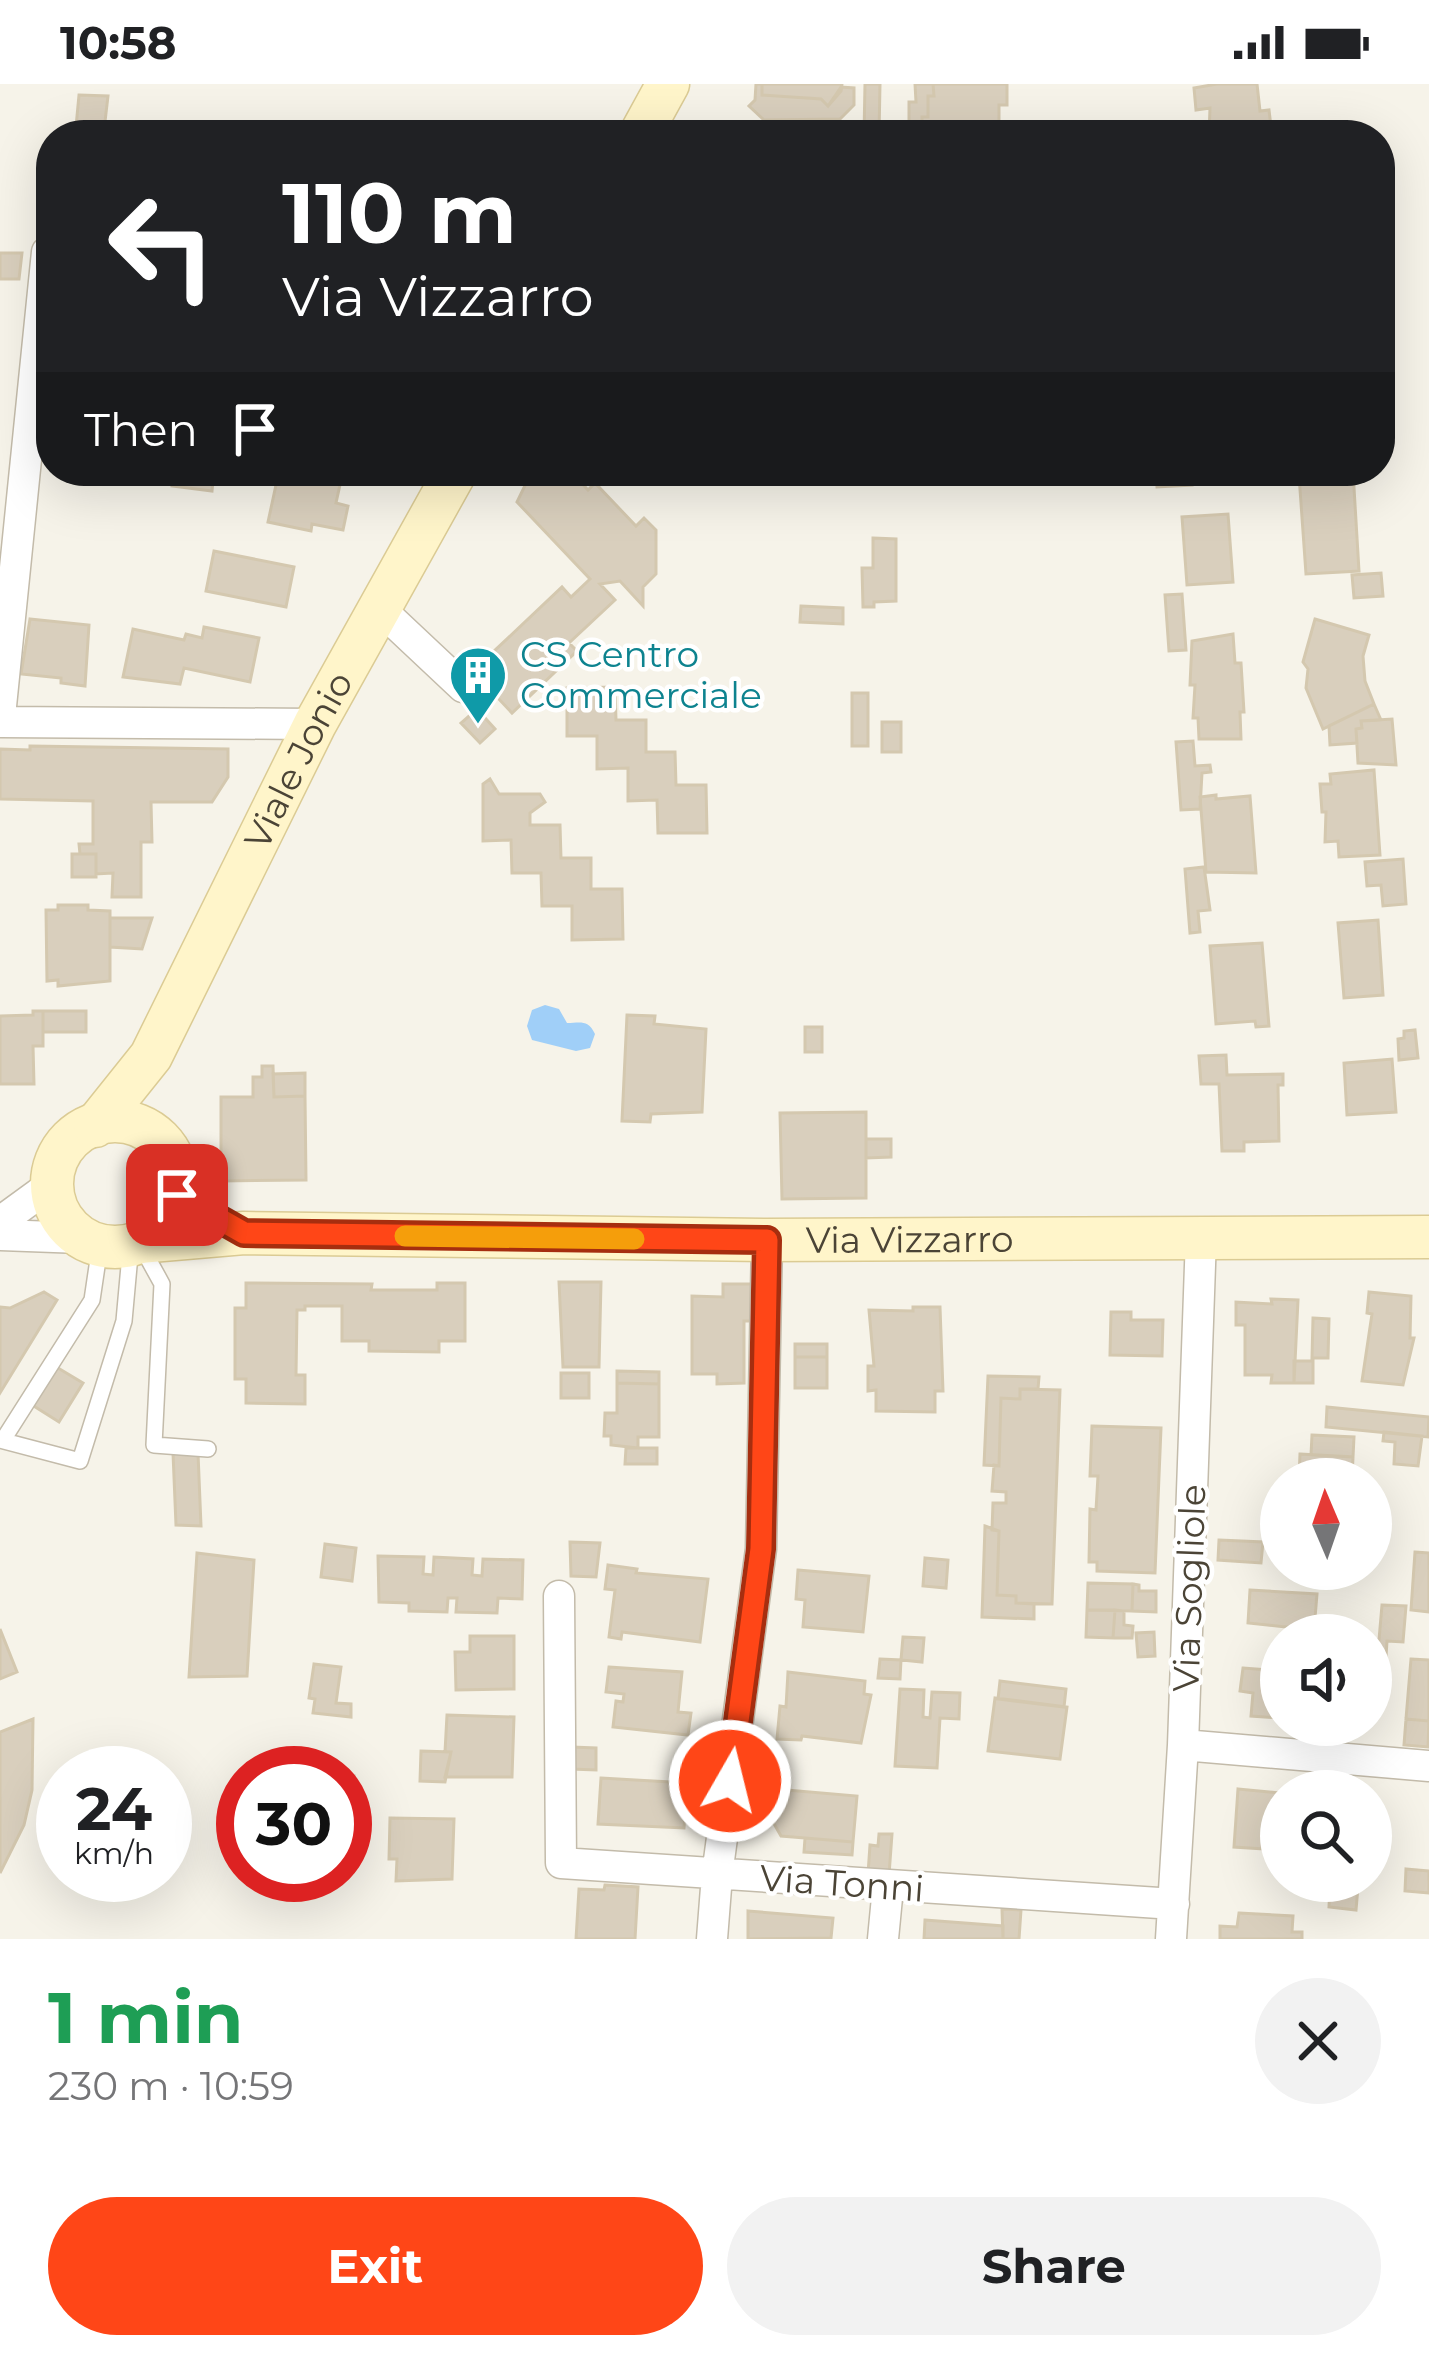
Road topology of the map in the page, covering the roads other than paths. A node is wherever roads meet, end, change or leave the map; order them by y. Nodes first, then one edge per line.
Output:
1 (668, 84) edge
2 (648, 120) edge
3 (36, 361) edge
4 (448, 486) edge
5 (380, 609) junction
6 (463, 687) dead end
7 (0, 719) edge
8 (316, 724) junction
9 (151, 1056) junction
10 (95, 1126) junction
11 (154, 1136) junction
12 (52, 1184) junction
13 (177, 1195) junction
14 (0, 1222) edge
15 (244, 1233) junction
16 (0, 1235) edge
17 (1201, 1237) junction
18 (1429, 1237) edge
19 (767, 1240) junction
20 (113, 1243) junction
21 (1, 1440) edge
22 (208, 1449) dead end
23 (559, 1596) dead end
24 (1183, 1745) junction
25 (1429, 1766) edge
26 (717, 1874) junction
27 (888, 1887) junction
28 (1174, 1904) junction
29 (712, 1939) edge
30 (883, 1939) edge
31 (1172, 1939) edge

1 - 2 street
3 - 7 street
4 - 5 street, Viale Jonio
5 - 6 street
5 - 8 street, Viale Jonio
7 - 8 street
8 - 9 street, Viale Jonio
9 - 10 street, Viale Jonio
9 - 11 street, Viale Jonio
10 - 11 street
10 - 12 street
11 - 13 street
12 - 14 street
12 - 20 street
13 - 15 street, Via Vizzarro
13 - 20 street
15 - 19 street, Via Vizzarro
15 - 20 street, Via Vizzarro
16 - 20 street
17 - 18 street, Via Vizzarro
17 - 19 street, Via Vizzarro
17 - 24 street, Via Sogliole
19 - 26 street
20 - 21 lane
20 - 21 lane
20 - 22 lane
23 - 26 street, Via Tonni
24 - 25 street
24 - 28 street, Via Sogliole
26 - 27 street, Via Tonni
26 - 29 street
27 - 28 street, Via Tonni
27 - 30 street
28 - 31 street, Via Sogliole

